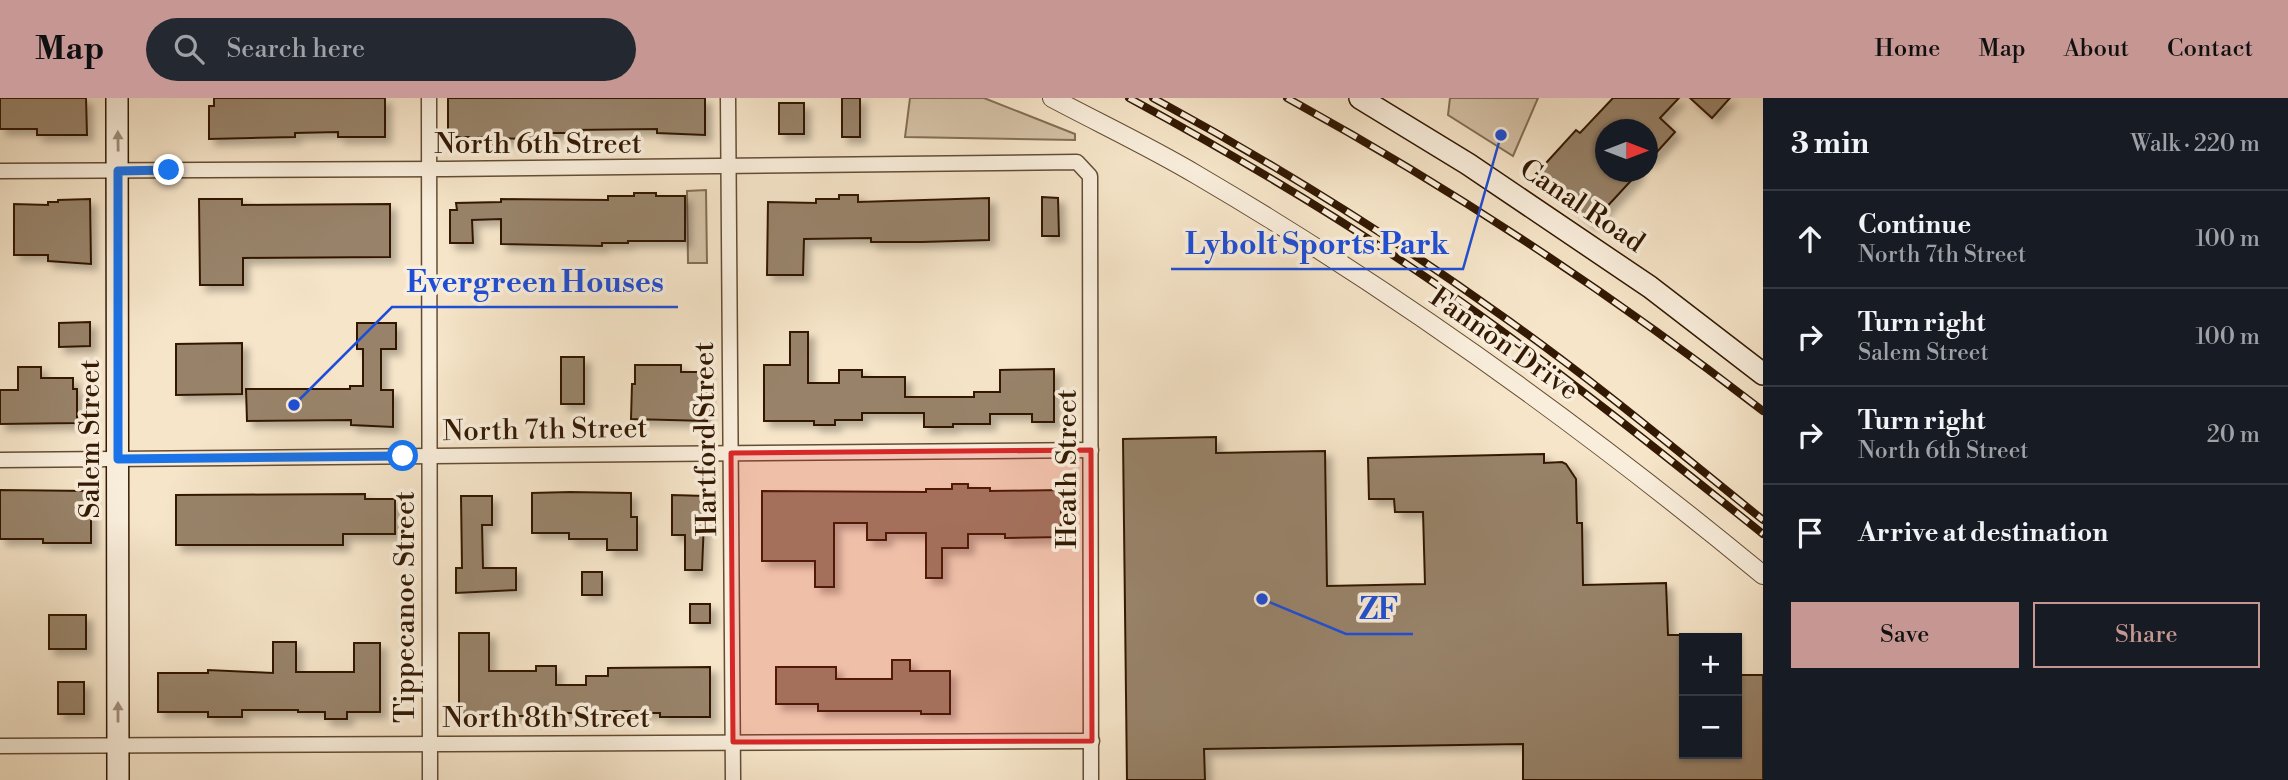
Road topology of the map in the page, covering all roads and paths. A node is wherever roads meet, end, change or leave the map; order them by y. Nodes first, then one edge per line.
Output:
1 (117, 98) edge
2 (429, 98) edge
3 (728, 98) edge
4 (1052, 98) edge
5 (1360, 98) edge
6 (1077, 162) joint
7 (728, 167) junction
8 (430, 169) junction
9 (0, 171) edge
10 (118, 171) junction
11 (1763, 374) edge
12 (1091, 450) junction
13 (731, 453) junction
14 (429, 456) junction
15 (118, 459) junction
16 (0, 460) edge
17 (1763, 575) edge
18 (1092, 741) junction
19 (733, 742) junction
20 (430, 743) junction
21 (0, 746) edge
22 (118, 746) junction
23 (118, 780) edge
24 (430, 780) edge
25 (733, 780) edge
26 (1091, 780) edge

10 -> 1 main road, Salem Street
2 - 8 street, Tippecanoe Street
3 - 7 street, Hartford Street
4 - 17 street, Fannon Drive
5 - 11 main road, Canal Road
6 - 7 street, North 6th Street
6 - 12 street, Heath Street
7 - 8 street, North 6th Street
7 - 13 street, Hartford Street
8 - 10 street, North 6th Street
8 - 14 street, Tippecanoe Street
9 - 10 street, North 6th Street
10 - 15 main road, Salem Street
12 - 13 street, North 7th Street
12 - 18 street, Heath Street
13 - 14 street, North 7th Street
13 - 19 street, Hartford Street
14 - 15 street, North 7th Street
14 - 20 street, Tippecanoe Street
15 - 16 street, North 7th Street
22 -> 15 main road, Salem Street
18 - 19 street, North 8th Street
18 - 26 street, Heath Street
19 - 20 street, North 8th Street
19 - 25 street, Hartford Street
20 - 22 street, North 8th Street
20 - 24 street, Tippecanoe Street
21 - 22 street, North 8th Street
22 - 23 main road, Salem Street

